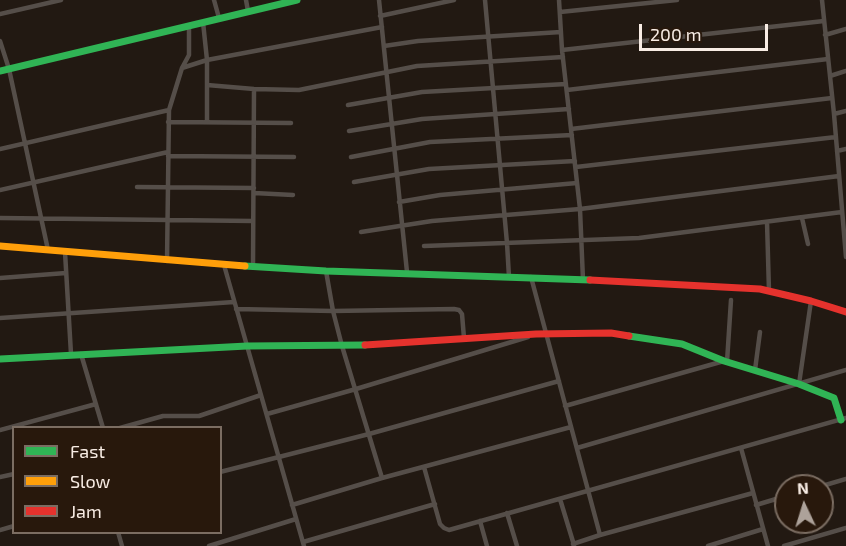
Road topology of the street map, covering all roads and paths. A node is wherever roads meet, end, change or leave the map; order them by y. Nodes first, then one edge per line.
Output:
1 (61, 0) edge
2 (214, 0) edge
3 (246, 0) edge
4 (297, 0) edge
5 (379, 0) edge
6 (454, 0) edge
7 (485, 0) edge
8 (559, 0) edge
9 (677, 0) edge
10 (822, 0) edge
11 (248, 11) junction
12 (560, 12) junction
13 (0, 14) edge
14 (380, 16) junction
15 (219, 18) junction
16 (824, 21) junction
17 (203, 22) junction
18 (189, 26) junction
19 (382, 27) junction
20 (846, 29) edge
21 (561, 32) junction
22 (825, 35) junction
23 (488, 36) junction
24 (0, 41) edge
25 (384, 46) junction
26 (562, 50) junction
27 (563, 57) junction
28 (828, 59) junction
29 (207, 60) junction
30 (490, 62) junction
31 (183, 68) junction
32 (9, 69) junction
33 (0, 71) edge
34 (846, 71) edge
35 (386, 74) junction
36 (830, 76) junction
37 (207, 85) junction
38 (567, 87) junction
39 (493, 88) junction
40 (254, 89) junction
41 (389, 97) junction
42 (832, 98) junction
43 (348, 105) dead end
44 (569, 109) junction
45 (169, 110) junction
46 (846, 111) edge
47 (495, 114) junction
48 (834, 114) junction
49 (168, 122) junction
50 (207, 122) junction
51 (255, 123) junction
52 (291, 123) dead end
53 (391, 123) junction
54 (571, 129) junction
55 (349, 130) dead end
56 (572, 135) junction
57 (836, 137) junction
58 (497, 140) junction
59 (26, 144) junction
60 (0, 149) edge
61 (394, 149) junction
62 (846, 149) edge
63 (837, 151) junction
64 (168, 154) junction
65 (254, 157) junction
66 (294, 157) dead end
67 (351, 157) dead end
68 (575, 161) junction
69 (500, 166) junction
70 (576, 167) junction
71 (397, 176) junction
72 (839, 176) junction
73 (35, 182) junction
74 (354, 182) dead end
75 (577, 183) junction
76 (137, 187) dead end
77 (167, 187) junction
78 (0, 190) edge
79 (254, 190) junction
80 (502, 190) junction
81 (843, 192) edge
82 (293, 195) dead end
83 (399, 202) junction
84 (580, 209) junction
85 (842, 213) junction
86 (504, 217) junction
87 (0, 218) edge
88 (42, 218) junction
89 (802, 218) junction
90 (167, 220) junction
91 (254, 220) junction
92 (767, 222) junction
93 (402, 225) junction
94 (361, 232) dead end
95 (845, 232) edge
96 (581, 241) junction
97 (507, 243) junction
98 (808, 244) dead end
99 (0, 246) edge
100 (424, 246) dead end
101 (48, 250) junction
102 (65, 252) junction
103 (846, 257) edge
104 (166, 261) junction
105 (224, 265) junction
106 (253, 266) junction
107 (326, 271) junction
108 (407, 272) junction
109 (66, 273) junction
110 (509, 277) junction
111 (531, 277) junction
112 (0, 278) edge
113 (584, 280) junction
114 (769, 291) junction
115 (731, 300) dead end
116 (812, 301) junction
117 (234, 302) junction
118 (236, 309) junction
119 (333, 311) junction
120 (846, 312) edge
121 (68, 314) junction
122 (0, 318) edge
123 (760, 332) dead end
124 (536, 334) junction
125 (546, 334) junction
126 (464, 338) junction
127 (247, 346) junction
128 (342, 346) junction
129 (71, 354) junction
130 (81, 354) junction
131 (0, 358) edge
132 (725, 361) junction
133 (755, 370) junction
134 (846, 370) edge
135 (559, 381) junction
136 (799, 384) junction
137 (356, 389) junction
138 (261, 395) junction
139 (96, 404) junction
140 (565, 406) junction
141 (267, 414) junction
142 (844, 419) edge
143 (15, 426) edge
144 (102, 426) edge
145 (127, 426) edge
146 (571, 427) junction
147 (369, 434) junction
148 (577, 448) junction
149 (741, 448) junction
150 (279, 457) junction
151 (424, 467) junction
152 (222, 471) edge
153 (382, 478) junction
154 (588, 491) junction
155 (753, 493) junction
156 (560, 499) junction
157 (774, 500) edge
158 (435, 504) junction
159 (292, 505) junction
160 (756, 505) junction
161 (507, 513) junction
162 (296, 519) junction
163 (480, 521) junction
164 (846, 528) edge
165 (763, 529) junction
166 (600, 534) junction
167 (303, 544) edge
168 (574, 545) edge
169 (209, 546) edge
170 (487, 546) edge
171 (517, 546) edge
172 (708, 546) edge
173 (768, 546) edge
174 (784, 546) edge

1 - 13 street
2 - 15 street
3 - 11 street
4 - 11 street
5 - 14 street
6 - 14 street
7 - 23 street
8 - 12 street
9 - 12 street
10 - 16 street
11 - 15 street
12 - 21 street
14 - 19 street
15 - 17 street
16 - 22 street
16 - 26 street
17 - 18 street
17 - 29 street
18 - 31 street
18 - 32 street
19 - 25 street
19 - 29 street
20 - 22 street
21 - 23 street
21 - 26 street
22 - 28 street
23 - 25 street
23 - 30 street
24 - 32 street
25 - 35 street
26 - 27 street
27 - 30 street
27 - 38 street
28 - 36 street
28 - 38 street
29 - 31 street
29 - 37 street
30 - 35 street
30 - 39 street
31 - 45 street
32 - 33 street
32 - 59 street
34 - 36 street
35 - 40 street
35 - 41 street
36 - 42 street
37 - 40 street
37 - 50 street
38 - 39 street
38 - 44 street
39 - 41 street
39 - 47 street
40 - 51 street
41 - 43 street
41 - 53 street
42 - 48 street
42 - 54 street
44 - 47 street
44 - 54 street
45 - 49 street
45 - 59 street
46 - 48 street
47 - 53 street
47 - 58 street
48 - 57 street
49 - 50 street
49 - 64 street
50 - 51 street
51 - 52 street
51 - 65 street
53 - 55 street
53 - 61 street
54 - 56 street
56 - 58 street
56 - 68 street
57 - 63 street
57 - 70 street
58 - 61 street
58 - 69 street
59 - 60 street
59 - 73 street
61 - 67 street
61 - 71 street
62 - 63 street
63 - 72 street
64 - 65 street
64 - 73 street
64 - 77 street
65 - 66 street
65 - 79 street
68 - 69 street
68 - 70 street
69 - 71 street
69 - 80 street
70 - 75 street
71 - 74 street
71 - 83 street
72 - 81 street
72 - 84 street
73 - 78 street
73 - 88 street
75 - 80 street
75 - 84 street
76 - 77 street
77 - 79 street
77 - 90 street
79 - 82 street
79 - 91 street
80 - 83 street
80 - 86 street
81 - 85 street
83 - 93 street
84 - 86 street
84 - 96 street
85 - 89 street
85 - 95 street
86 - 93 street
86 - 97 street
87 - 88 street
88 - 90 street
88 - 101 street
89 - 92 street
89 - 98 street
90 - 91 street
90 - 104 street
91 - 106 street
92 - 96 street
92 - 114 street
93 - 94 street
93 - 108 street
95 - 103 street
96 - 97 street
96 - 113 street
97 - 100 street
97 - 110 street
99 - 101 street
101 - 102 street
102 - 104 street
102 - 109 street
104 - 105 street
105 - 106 street
105 - 117 street
106 - 107 street
107 - 108 street
107 - 119 street
108 - 110 street
109 - 112 street
109 - 121 street
110 - 111 street
111 - 113 street
111 - 125 street
113 - 114 street
114 - 116 street
115 - 132 street
116 - 120 street
116 - 136 street
117 - 118 street
117 - 121 street
118 - 119 street
118 - 127 street
119 - 126 street
119 - 128 street
121 - 122 street
121 - 129 street
123 - 133 street
124 - 125 street
124 - 126 street
124 - 137 street
125 - 132 street
125 - 135 street
126 - 128 street
127 - 128 street
127 - 130 street
127 - 138 street
128 - 137 street
129 - 130 street
129 - 131 street
130 - 139 street
132 - 133 street
132 - 140 street
133 - 136 street
134 - 136 street
135 - 140 street
135 - 147 street
136 - 142 street
136 - 148 street
137 - 141 street
137 - 147 street
138 - 141 street
138 - 145 street
139 - 143 street
139 - 144 street
140 - 146 street
141 - 150 street
142 - 149 street
146 - 148 street
146 - 151 street
147 - 150 street
147 - 153 street
148 - 154 street
149 - 154 street
149 - 155 street
150 - 152 street
150 - 159 street
151 - 153 street
151 - 158 street
153 - 159 street
154 - 156 street
154 - 166 street
155 - 160 street
155 - 166 street
156 - 161 street
156 - 168 street
157 - 160 street
158 - 163 street
158 - 167 street
159 - 162 street
160 - 165 street
161 - 163 street
161 - 171 street
162 - 167 street
162 - 169 street
163 - 170 street
164 - 174 street
165 - 172 street
165 - 173 street
166 - 168 street

